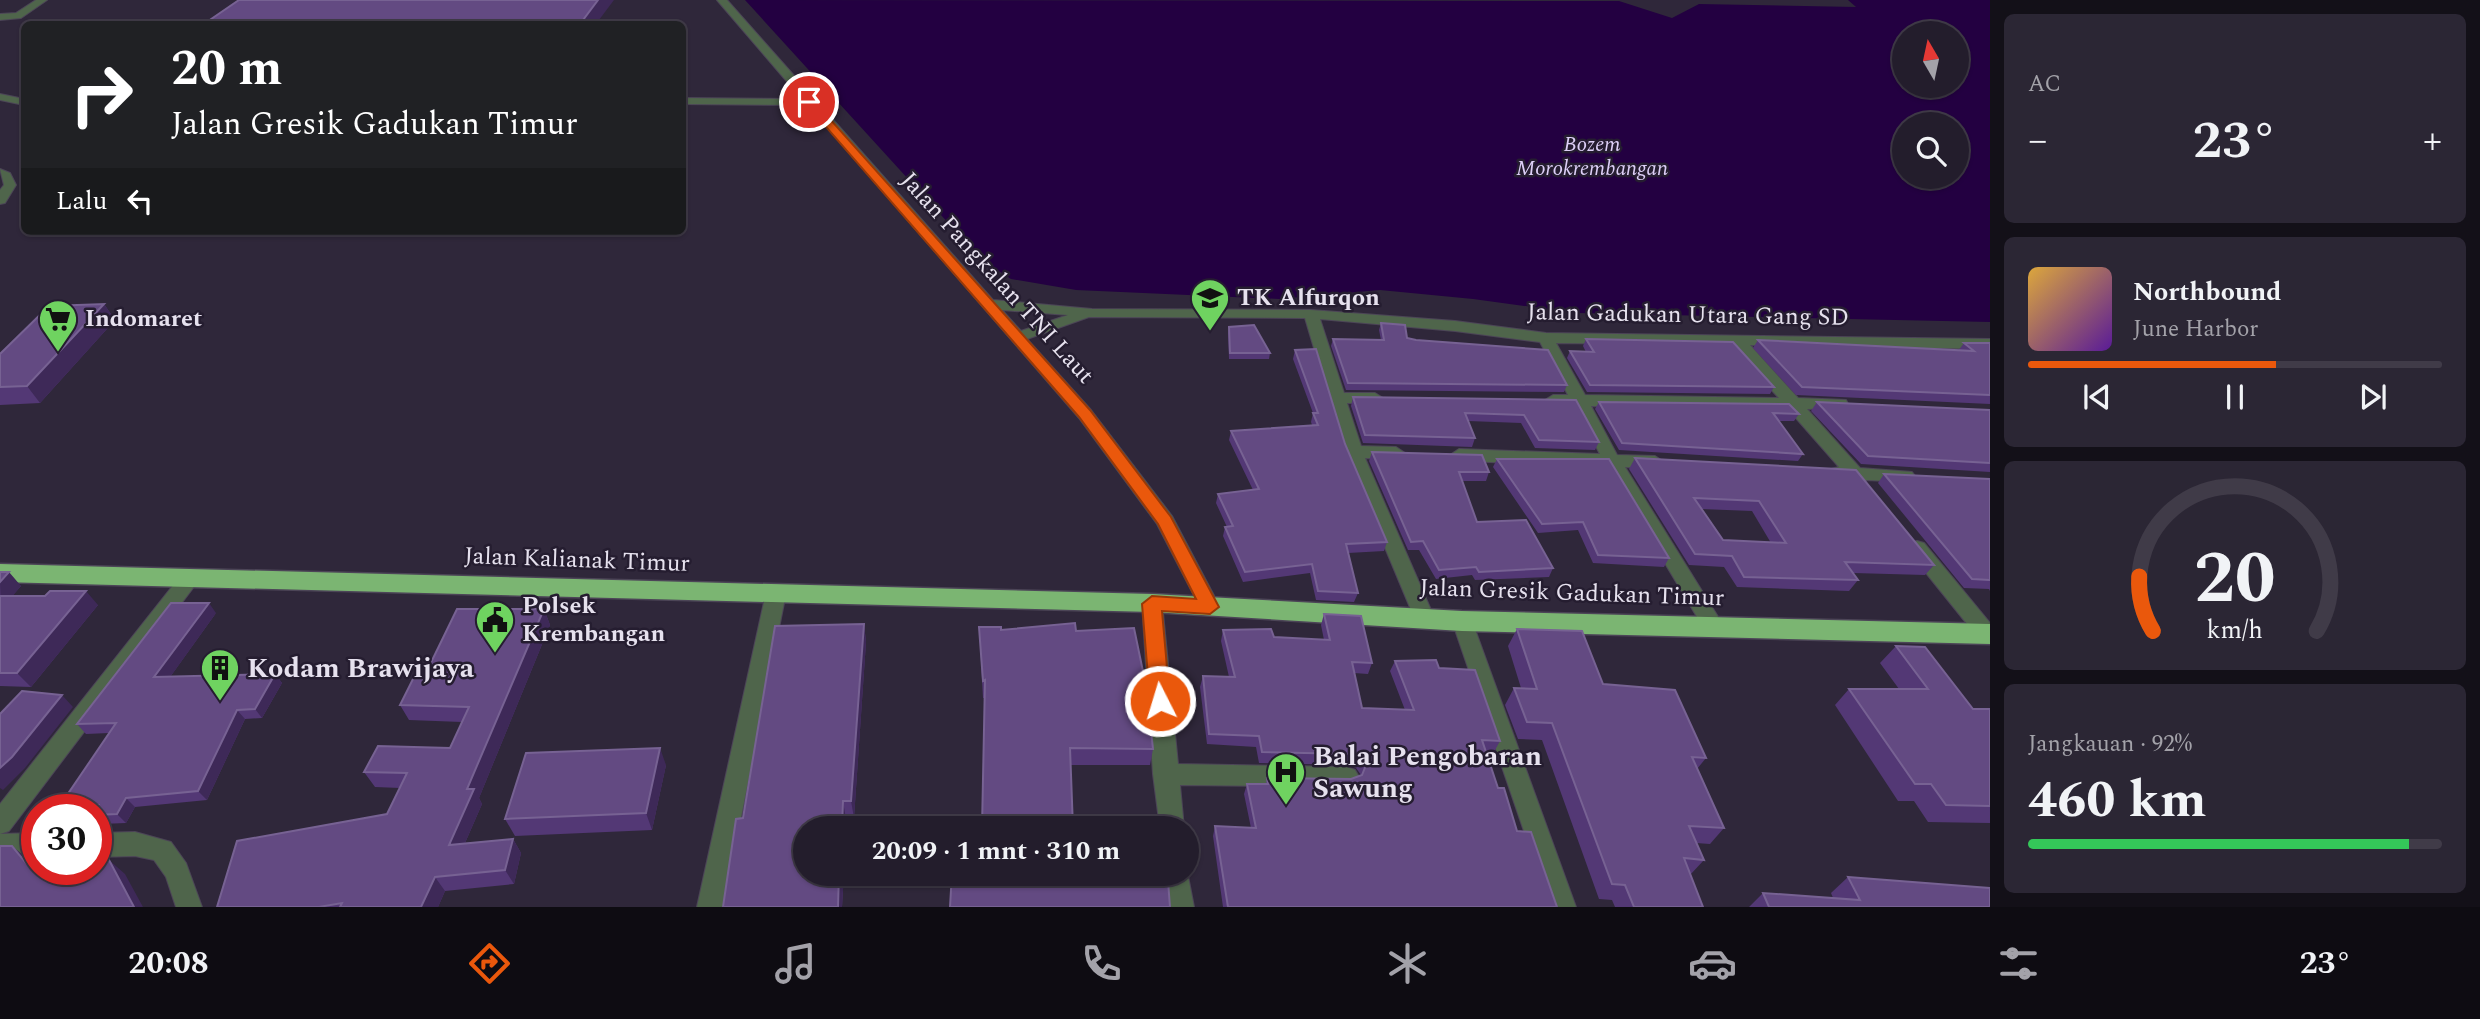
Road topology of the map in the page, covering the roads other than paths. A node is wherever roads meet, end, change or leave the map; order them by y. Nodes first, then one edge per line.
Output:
1 (42, 0) edge
2 (722, 0) edge
3 (0, 17) edge
4 (0, 97) edge
5 (21, 101) edge
6 (686, 101) edge
7 (809, 102) junction
8 (0, 173) edge
9 (0, 200) edge
10 (988, 304) junction
11 (1092, 313) junction
12 (1311, 314) junction
13 (1017, 337) junction
14 (1546, 338) junction
15 (1732, 339) junction
16 (1990, 344) edge
17 (1340, 398) junction
18 (1395, 399) edge
19 (1535, 400) edge
20 (1577, 401) junction
21 (1791, 402) junction
22 (1858, 405) edge
23 (1354, 452) junction
24 (1408, 453) edge
25 (1435, 454) edge
26 (1611, 459) junction
27 (1679, 464) edge
28 (1816, 472) edge
29 (1855, 474) junction
30 (1926, 477) edge
31 (1870, 489) edge
32 (1903, 531) edge
33 (0, 573) edge
34 (189, 579) junction
35 (776, 593) junction
36 (1152, 604) junction
37 (1210, 607) junction
38 (1424, 617) junction
39 (1462, 621) junction
40 (1713, 626) junction
41 (1988, 634) edge
42 (1166, 774) junction
43 (1347, 777) edge
44 (1171, 816) edge
45 (0, 823) edge
46 (21, 845) edge
47 (112, 845) edge
48 (0, 846) edge
49 (1179, 886) edge
50 (189, 907) edge
51 (710, 907) edge
52 (1181, 907) edge
53 (1563, 907) edge

1 - 3 street
2 - 7 street, Jalan Pangkalan TNI Laut
4 - 5 street
6 - 7 street
7 - 10 street, Jalan Pangkalan TNI Laut
8 - 9 street
10 - 11 street, Jalan Gadukan Utara Gang SD
10 - 13 street, Jalan Pangkalan TNI Laut
11 - 12 street, Jalan Gadukan Utara Gang SD
11 - 13 street, Jalan Gadukan Utara Gang SD
12 - 14 street, Jalan Gadukan Utara Gang SD
12 - 17 street
13 - 37 street, Jalan Pangkalan TNI Laut
14 - 15 street, Jalan Gadukan Utara Gang SD
14 - 20 street
15 - 16 street, Jalan Gadukan Utara Gang SD
15 - 21 street
17 - 18 street
17 - 23 street
19 - 20 street
20 - 21 street
20 - 26 street
21 - 22 street
21 - 29 street
23 - 24 street
23 - 38 street
25 - 26 street
26 - 27 street
26 - 40 street
28 - 29 street
29 - 30 street
29 - 31 street
32 - 41 street
33 - 34 highway, Jalan Kalianak Timur
34 - 35 highway, Jalan Kalianak Timur
34 - 45 street
35 - 36 highway, Jalan Kalianak Timur
35 - 51 street
36 - 37 highway, Jalan Gresik Gadukan Timur
36 - 42 street
37 - 38 highway, Jalan Gresik Gadukan Timur
38 - 39 highway, Jalan Gresik Gadukan Timur
39 - 40 highway, Jalan Gresik Gadukan Timur
39 - 53 street
40 - 41 highway, Jalan Gresik Gadukan Timur
42 - 43 street
42 - 44 street
46 - 48 street
47 - 50 street
49 - 52 street

